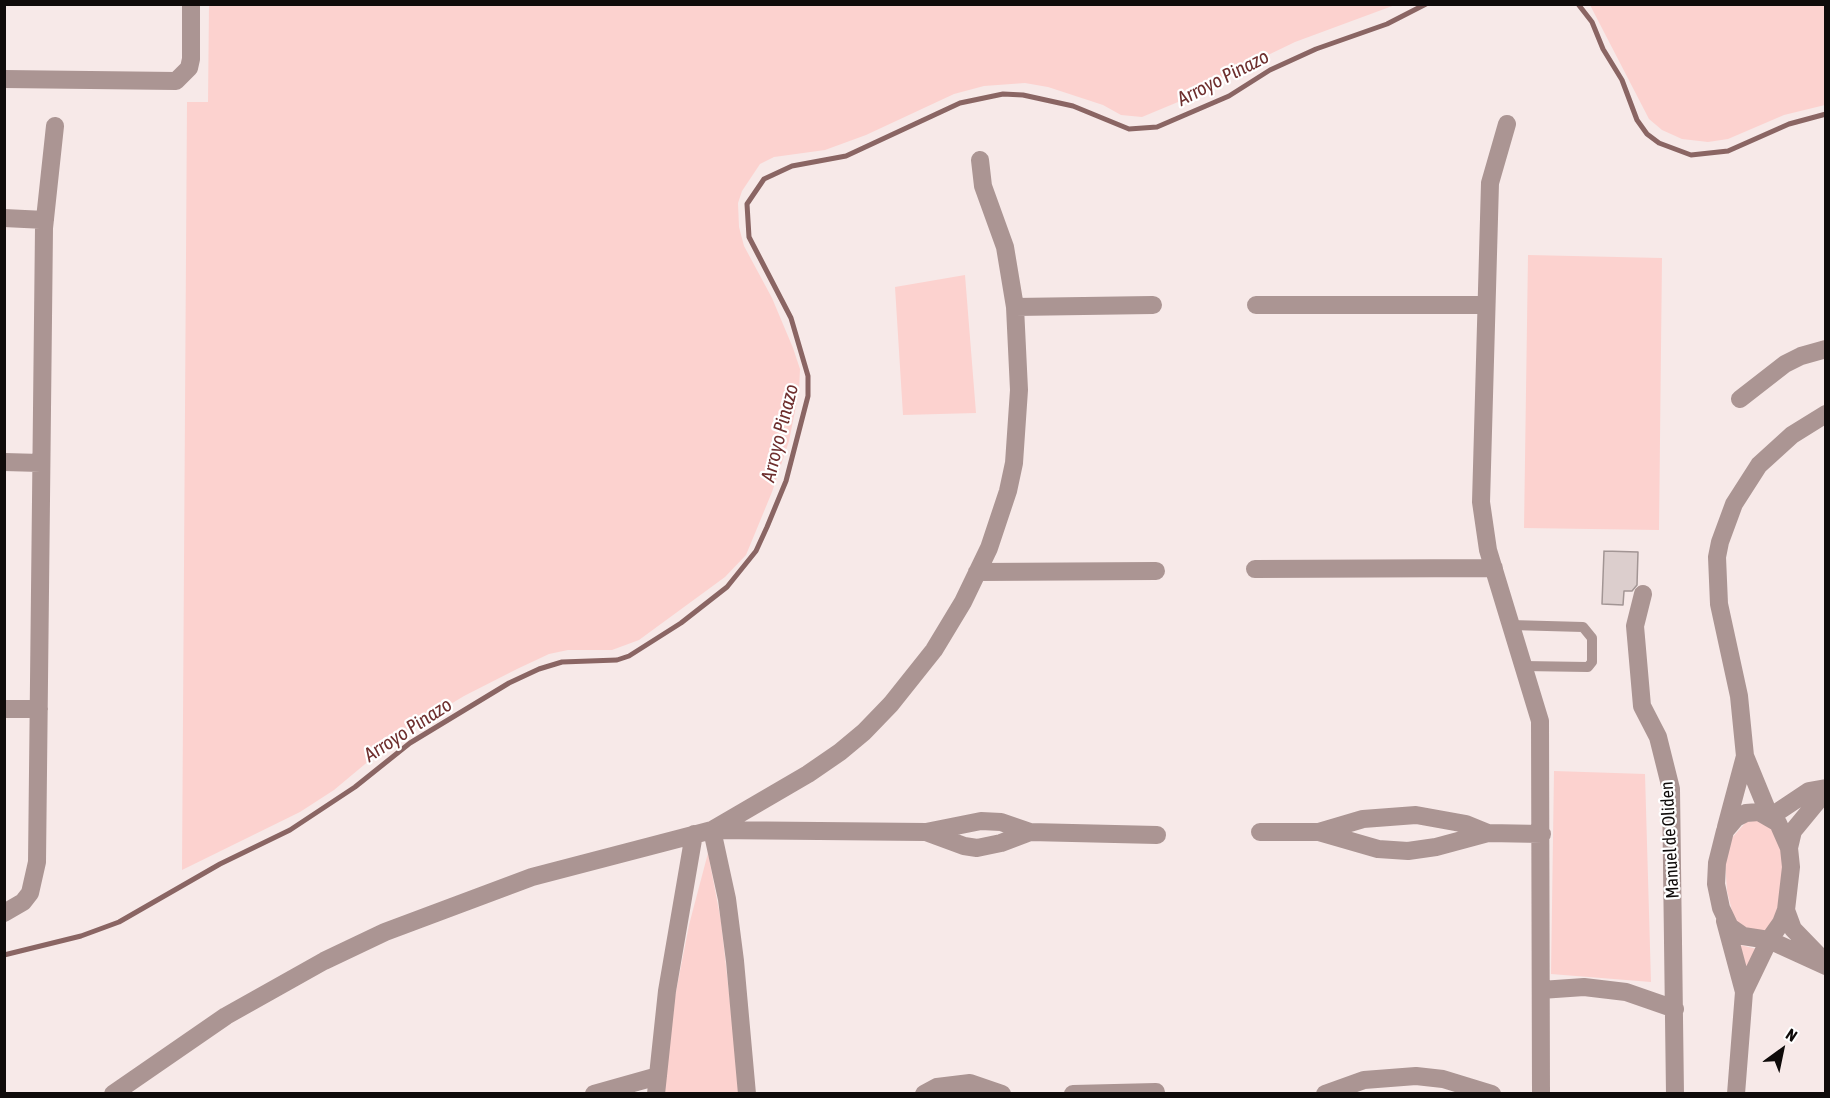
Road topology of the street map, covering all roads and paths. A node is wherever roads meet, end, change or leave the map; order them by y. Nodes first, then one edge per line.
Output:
1 (191, 4) edge
2 (4, 79) edge
3 (1506, 124) dead end
4 (55, 126) dead end
5 (980, 160) dead end
6 (4, 218) edge
7 (45, 220) junction
8 (1153, 305) dead end
9 (1256, 305) dead end
10 (1485, 305) junction
11 (1015, 307) junction
12 (1826, 350) edge
13 (1740, 399) dead end
14 (1826, 414) edge
15 (4, 462) edge
16 (41, 463) junction
17 (1494, 567) junction
18 (1255, 569) dead end
19 (1155, 571) dead end
20 (977, 572) junction
21 (1643, 594) dead end
22 (1511, 625) junction
23 (1523, 666) junction
24 (4, 709) edge
25 (39, 710) junction
26 (1745, 756) junction
27 (1826, 790) edge
28 (1770, 816) junction
29 (1725, 831) junction
30 (703, 832) junction
31 (926, 832) junction
32 (1030, 832) junction
33 (1260, 832) dead end
34 (1319, 832) junction
35 (1488, 833) junction
36 (1542, 834) junction
37 (1157, 835) dead end
38 (1789, 848) junction
39 (1786, 910) junction
40 (4, 913) edge
41 (1724, 919) junction
42 (1769, 940) junction
43 (1826, 964) edge
44 (1541, 990) junction
45 (1744, 992) junction
46 (1675, 1008) junction
47 (657, 1085) edge
48 (1156, 1092) dead end
49 (1330, 1093) edge
50 (113, 1094) edge
51 (594, 1094) edge
52 (747, 1094) edge
53 (924, 1094) edge
54 (1002, 1094) edge
55 (1073, 1094) edge
56 (1325, 1094) edge
57 (1492, 1094) edge
58 (1541, 1094) edge
59 (1675, 1094) edge
60 (1736, 1094) edge

1 - 2 street
3 - 10 street
4 - 7 street
5 - 11 street
6 - 7 street
7 - 16 street
8 - 11 street
9 - 10 street
10 - 17 street
11 - 20 street
12 - 13 street
14 - 26 street
15 - 16 street
16 - 25 street
17 - 18 street
17 - 22 street
19 - 20 street
20 - 30 street
21 - 46 street, Manuel de Oliden
22 - 23 street
22 - 23 lane
23 - 36 street
24 - 25 street
25 - 40 street
26 - 28 street
26 - 29 street
27 - 28 street
27 - 38 street
28 - 29 street
28 - 38 street
29 - 41 street
30 - 31 street
30 - 47 street
30 - 50 street
30 - 52 street
31 - 32 street
31 - 32 street
32 - 37 street
33 - 34 street
34 - 35 street
34 - 35 street
35 - 36 street
36 - 44 street
38 - 39 street
39 - 42 street
39 - 43 street
41 - 42 street
41 - 45 street
42 - 43 street
42 - 45 street
44 - 46 street
44 - 58 street
45 - 60 street
46 - 59 street, Manuel de Oliden
47 - 51 street
48 - 55 street
49 - 56 street
49 - 57 street
53 - 54 street

